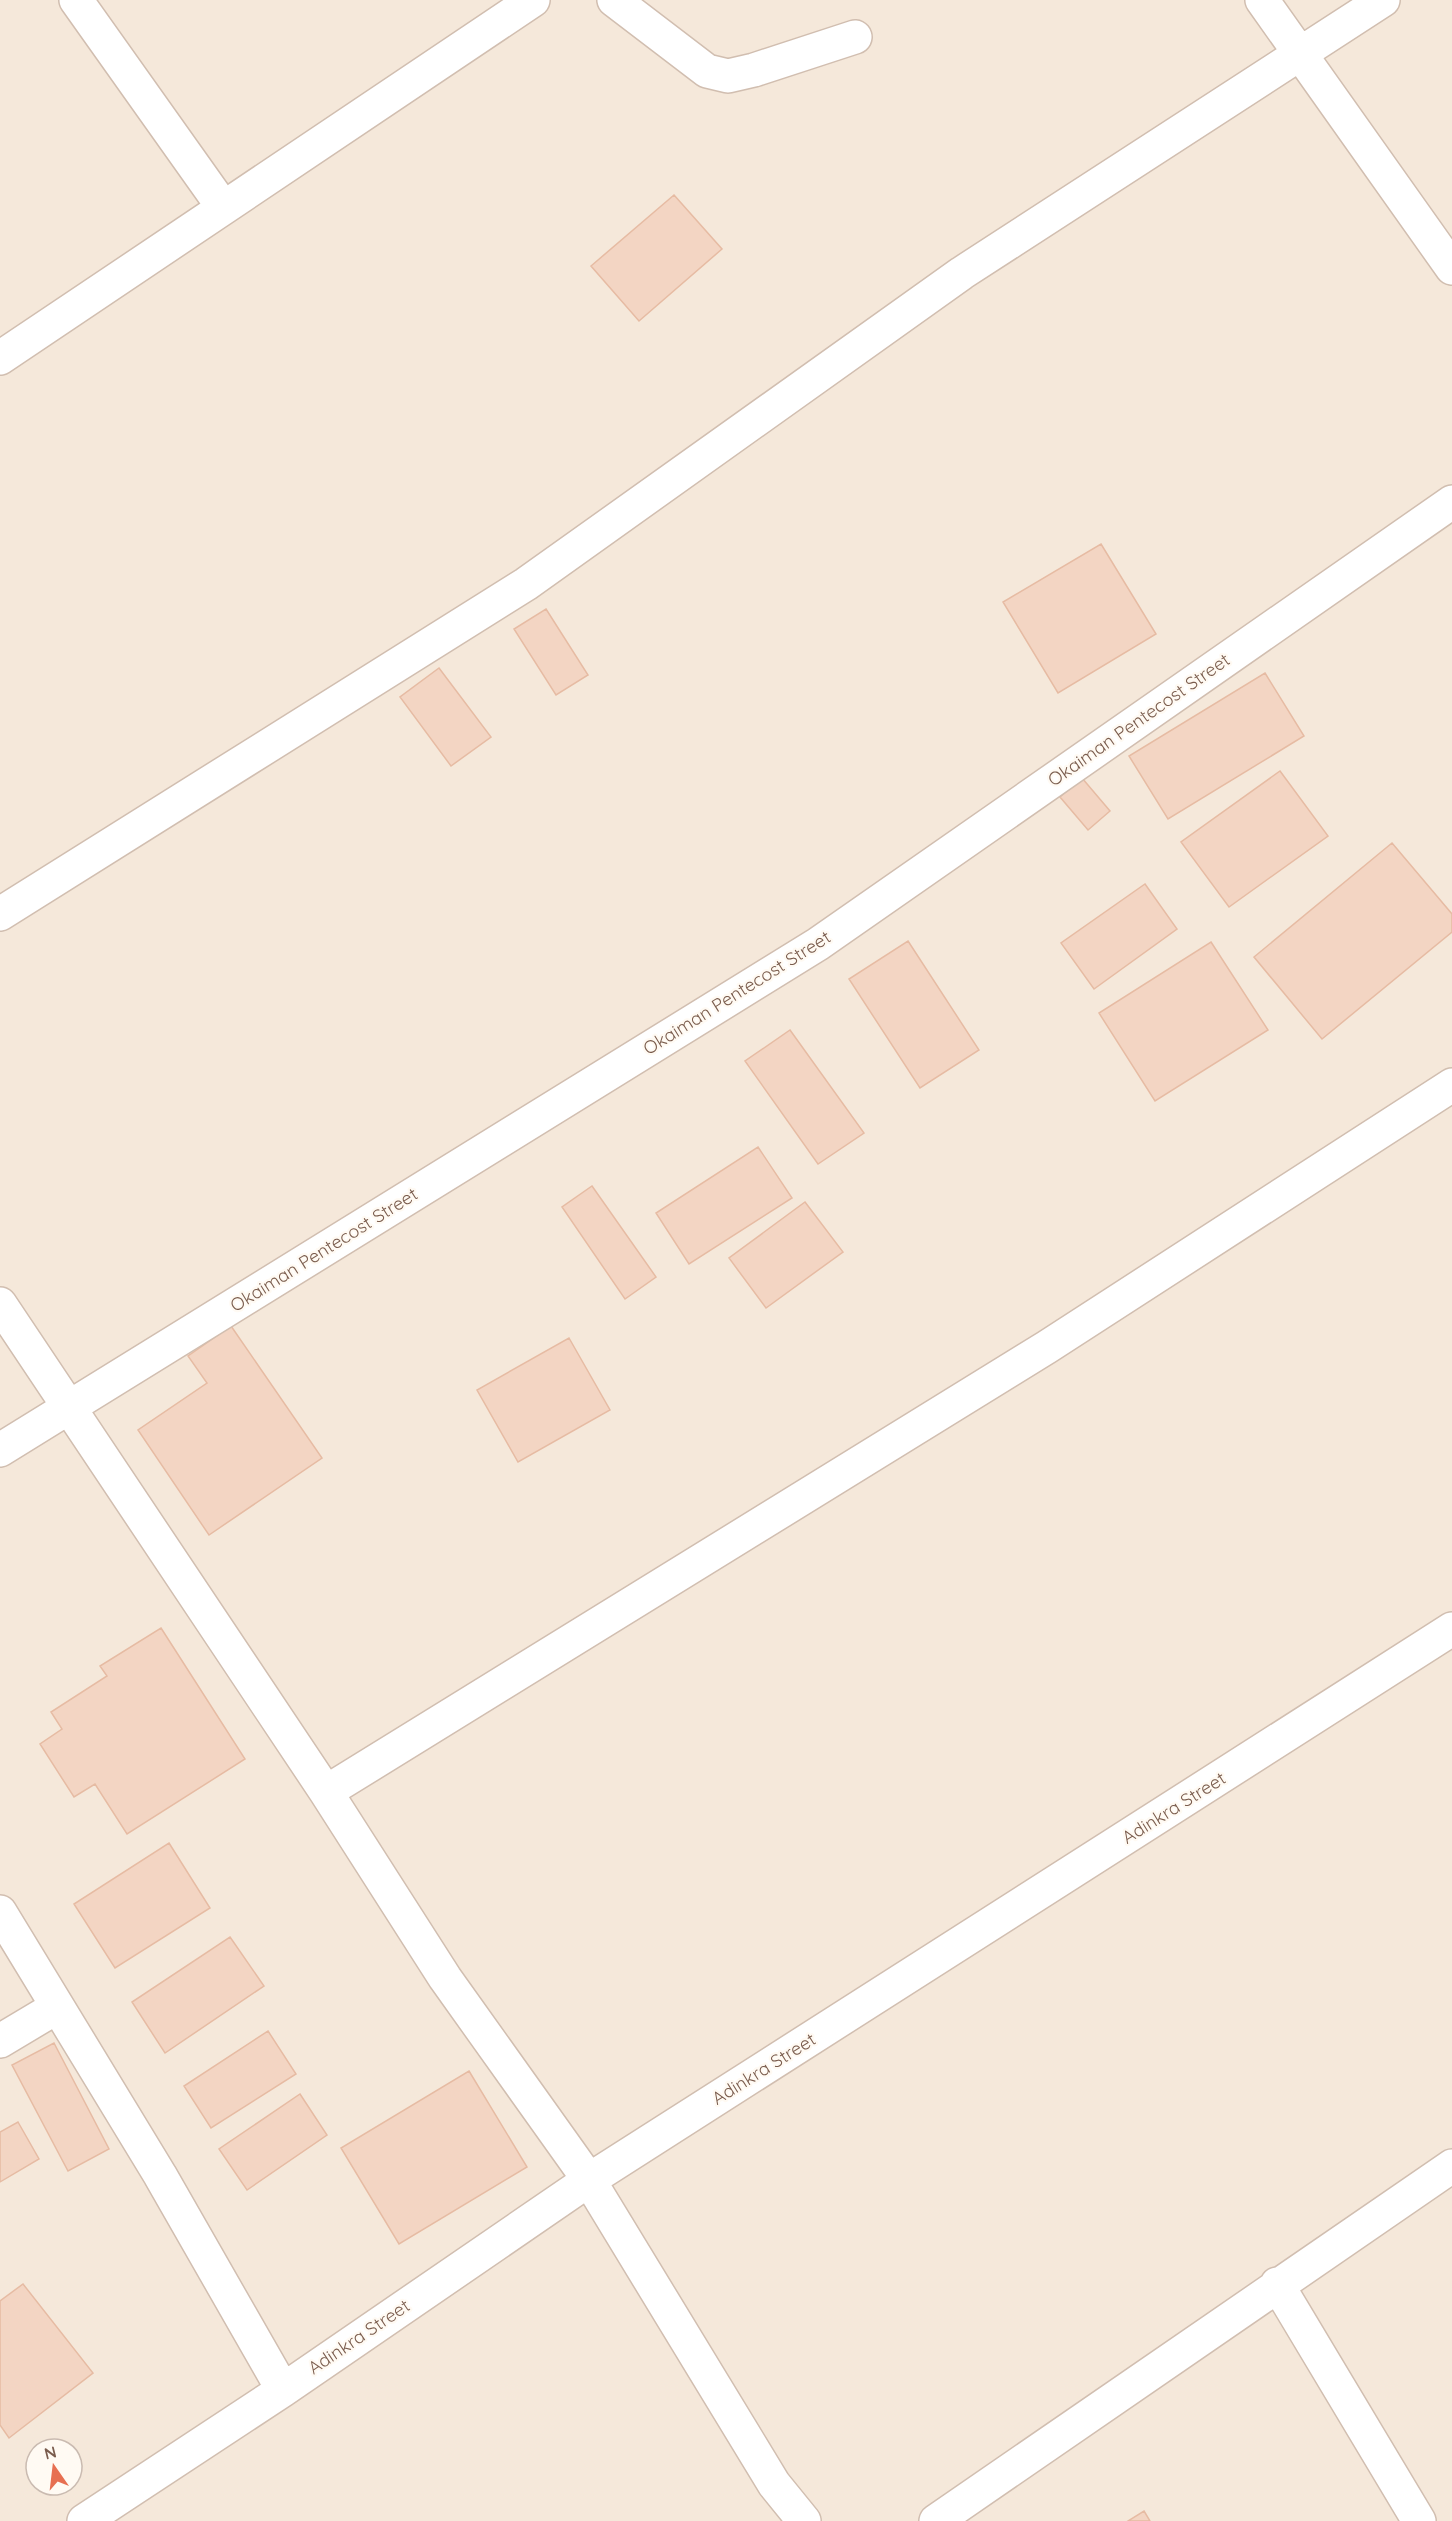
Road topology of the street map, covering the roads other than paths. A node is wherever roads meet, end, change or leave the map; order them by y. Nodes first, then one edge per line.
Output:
1 (76, 0) edge
2 (533, 0) edge
3 (614, 0) edge
4 (1262, 0) edge
5 (1383, 0) edge
6 (855, 37) dead end
7 (1299, 53) junction
8 (223, 207) junction
9 (1452, 268) edge
10 (0, 358) edge
11 (1452, 502) edge
12 (0, 914) edge
13 (1452, 1085) edge
14 (0, 1304) edge
15 (71, 1406) junction
16 (0, 1450) edge
17 (1452, 1629) edge
18 (326, 1792) junction
19 (0, 1912) edge
20 (57, 2007) junction
21 (0, 2041) edge
22 (1452, 2166) edge
23 (589, 2180) junction
24 (1277, 2284) junction
25 (283, 2390) junction
26 (84, 2521) edge
27 (804, 2521) edge
28 (936, 2521) edge
29 (1419, 2521) edge

1 - 8 street
2 - 8 street
3 - 6 street
4 - 7 street
5 - 7 street
7 - 9 street
7 - 12 street
8 - 10 street
11 - 15 street, Okaiman Pentecost Street
13 - 18 street
14 - 15 street
15 - 16 street, Okaiman Pentecost Street
15 - 18 street
17 - 23 street, Adinkra Street
18 - 23 street
19 - 20 street
20 - 21 street
20 - 25 street
22 - 24 street
23 - 25 street, Adinkra Street
23 - 27 street
24 - 28 street
24 - 29 street
25 - 26 street, Adinkra Street

